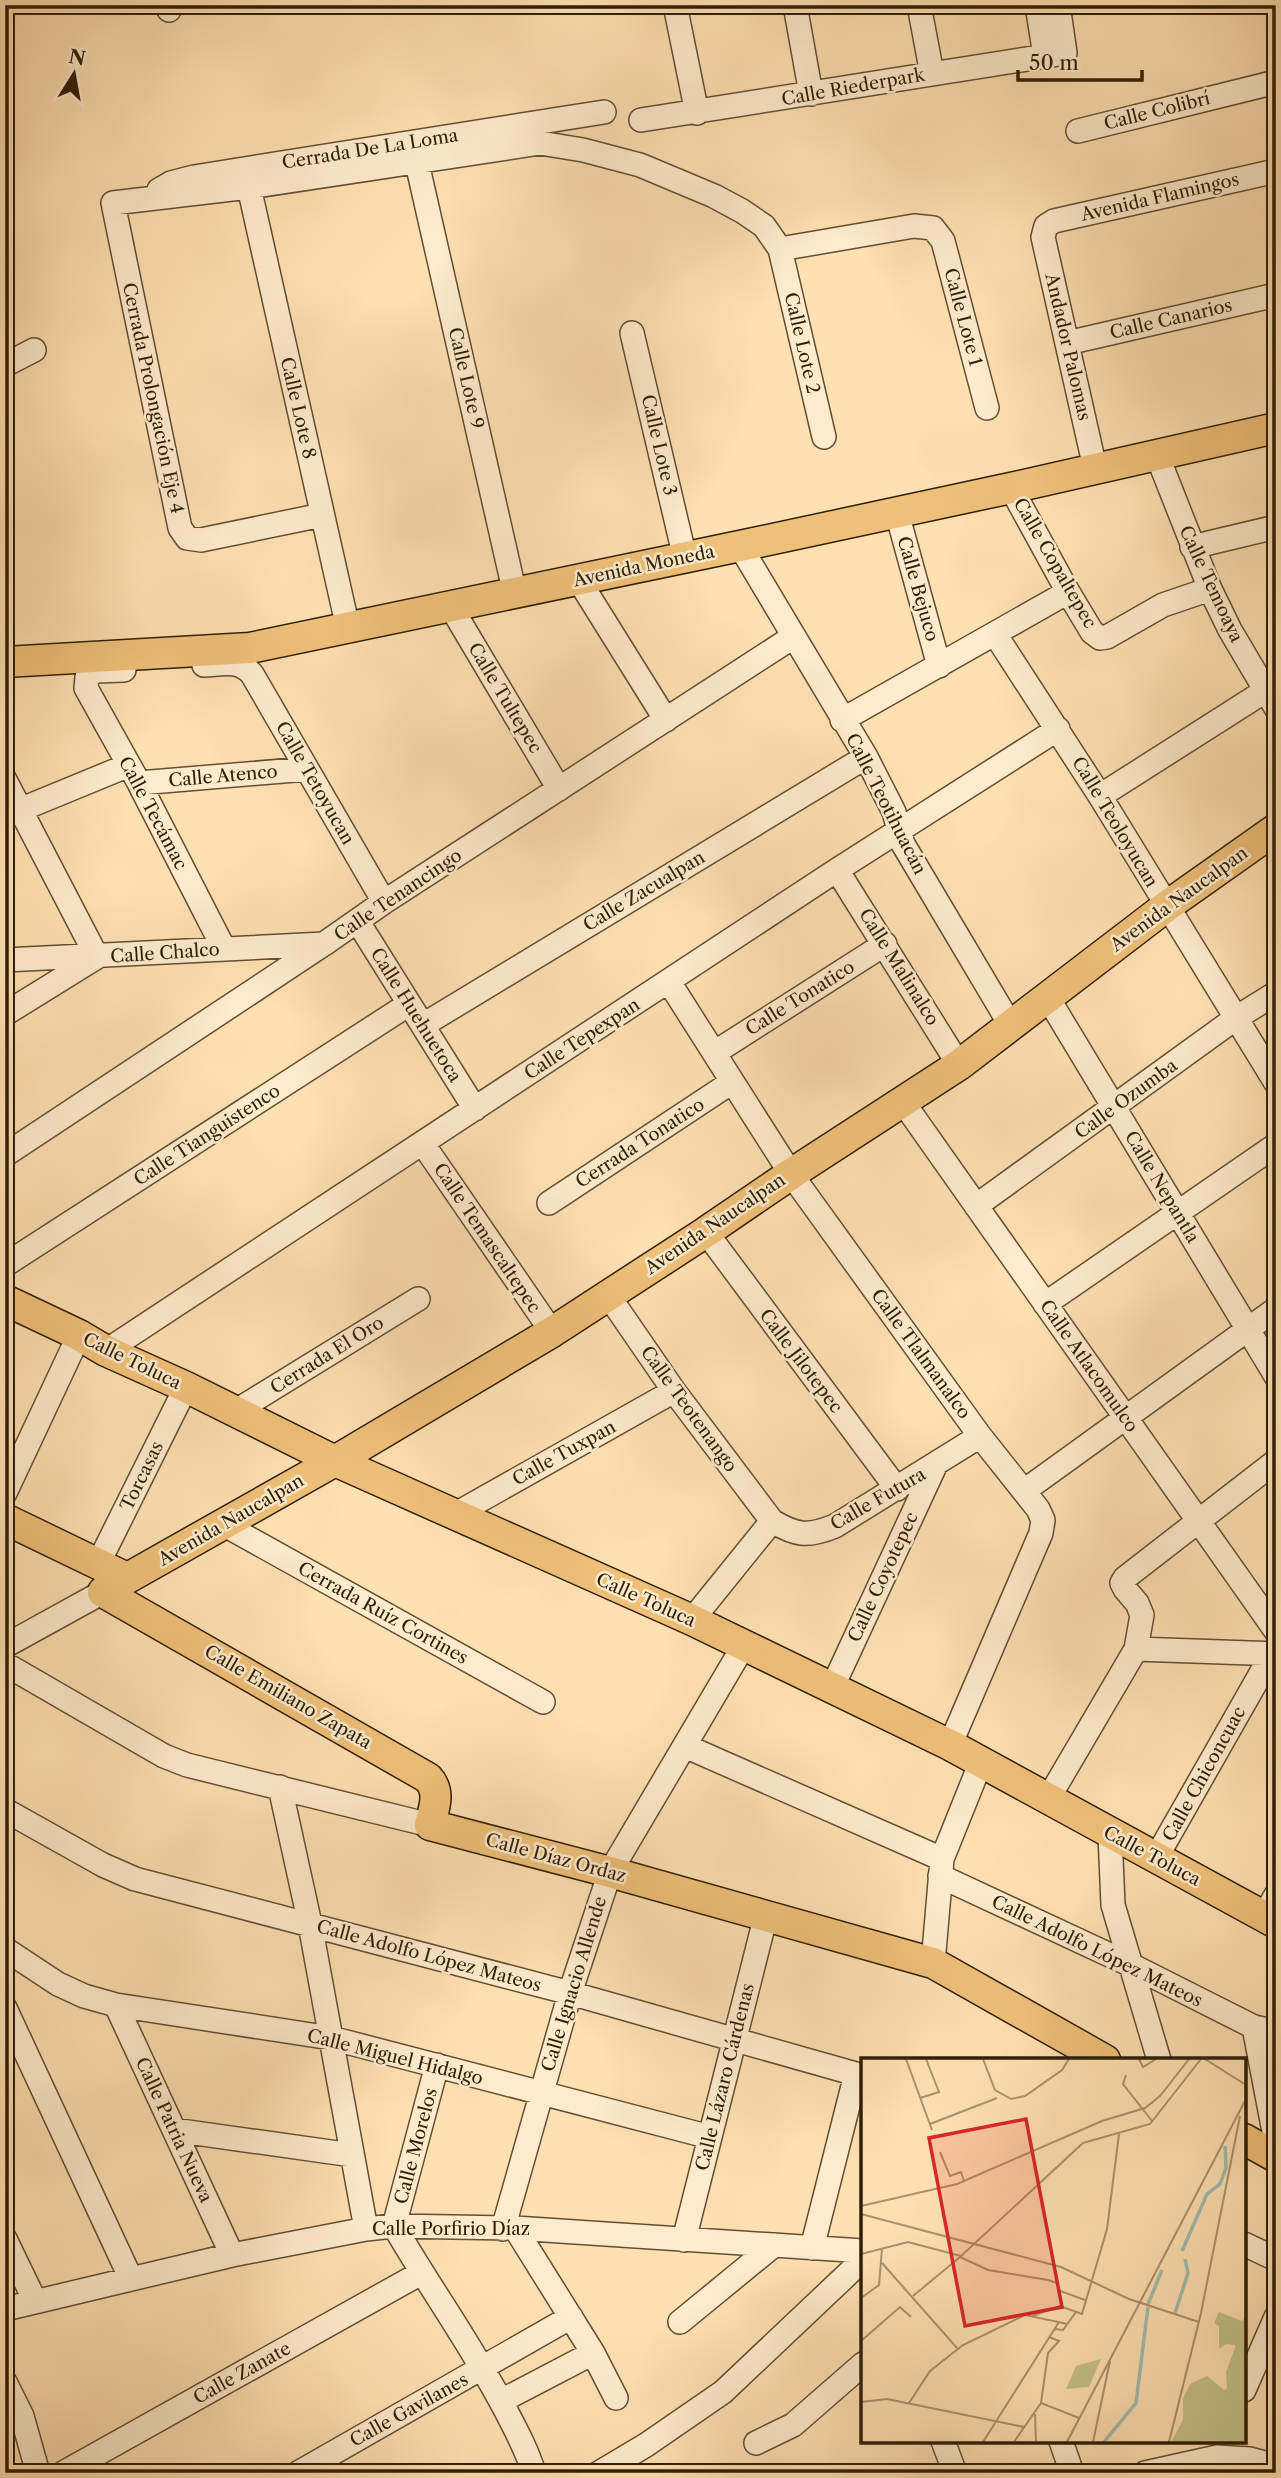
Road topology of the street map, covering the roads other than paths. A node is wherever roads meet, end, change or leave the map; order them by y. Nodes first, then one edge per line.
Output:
1 (676, 5) edge
2 (795, 5) edge
3 (919, 5) edge
4 (1037, 5) edge
5 (1058, 5) edge
6 (1055, 55) junction
7 (932, 74) junction
8 (1276, 82) edge
9 (811, 94) junction
10 (604, 113) dead end
11 (696, 113) junction
12 (641, 120) dead end
13 (1078, 131) dead end
14 (534, 134) junction
15 (417, 163) junction
16 (1276, 171) edge
17 (249, 187) junction
18 (141, 200) junction
19 (113, 203) joint
20 (1046, 226) joint
21 (780, 249) junction
22 (1276, 295) edge
23 (632, 333) dead end
24 (1067, 343) junction
25 (34, 350) dead end
26 (5, 365) edge
27 (987, 408) dead end
28 (1276, 428) edge
29 (824, 438) dead end
30 (1157, 455) junction
31 (1095, 468) junction
32 (1011, 488) junction
33 (897, 513) junction
34 (322, 515) junction
35 (1276, 527) edge
36 (740, 546) junction
37 (1192, 547) junction
38 (685, 558) junction
39 (578, 579) junction
40 (1210, 589) junction
41 (1068, 592) junction
42 (515, 594) junction
43 (450, 607) junction
44 (348, 628) junction
45 (995, 634) junction
46 (793, 637) junction
47 (5, 662) edge
48 (244, 666) joint
49 (939, 666) junction
50 (1272, 694) edge
51 (666, 720) junction
52 (842, 720) junction
53 (1058, 729) junction
54 (866, 757) junction
55 (307, 769) junction
56 (134, 774) junction
57 (5, 780) edge
58 (559, 789) junction
59 (1101, 796) junction
60 (13, 813) edge
61 (1276, 829) edge
62 (899, 831) junction
63 (838, 870) junction
64 (384, 902) junction
65 (1167, 906) junction
66 (358, 922) junction
67 (324, 944) junction
68 (885, 944) junction
69 (224, 949) junction
70 (97, 957) junction
71 (5, 960) edge
72 (669, 982) junction
73 (1276, 993) edge
74 (1048, 998) junction
75 (409, 1004) junction
76 (5, 1014) edge
77 (1236, 1018) junction
78 (423, 1025) junction
79 (1011, 1026) junction
80 (714, 1053) junction
81 (959, 1065) junction
82 (732, 1082) junction
83 (1276, 1083) edge
84 (903, 1102) junction
85 (1114, 1108) junction
86 (475, 1109) junction
87 (423, 1144) junction
88 (1276, 1145) edge
89 (5, 1155) edge
90 (791, 1174) junction
91 (548, 1203) dead end
92 (976, 1206) junction
93 (1176, 1213) junction
94 (706, 1232) junction
95 (5, 1265) edge
96 (608, 1295) junction
97 (418, 1299) dead end
98 (5, 1300) edge
99 (1045, 1304) junction
100 (1276, 1308) edge
101 (1247, 1328) junction
102 (552, 1332) junction
103 (79, 1335) junction
104 (106, 1351) junction
105 (1276, 1376) edge
106 (186, 1387) junction
107 (674, 1391) junction
108 (236, 1411) junction
109 (1125, 1416) junction
110 (980, 1436) junction
111 (335, 1461) junction
112 (1276, 1461) edge
113 (935, 1466) junction
114 (897, 1489) junction
115 (1024, 1491) junction
116 (5, 1493) edge
117 (454, 1514) junction
118 (5, 1519) edge
119 (1198, 1520) junction
120 (772, 1521) junction
121 (223, 1524) junction
122 (110, 1578) junction
123 (692, 1620) junction
124 (1276, 1631) edge
125 (744, 1645) junction
126 (5, 1646) edge
127 (1136, 1649) junction
128 (1274, 1654) edge
129 (5, 1664) edge
130 (832, 1688) junction
131 (543, 1702) dead end
132 (685, 1745) junction
133 (950, 1745) junction
134 (981, 1762) junction
135 (280, 1787) junction
136 (1048, 1799) junction
137 (5, 1810) edge
138 (430, 1825) junction
139 (1110, 1834) junction
140 (1156, 1858) junction
141 (941, 1868) junction
142 (610, 1872) junction
143 (1272, 1911) edge
144 (766, 1915) junction
145 (310, 1924) junction
146 (5, 1949) edge
147 (933, 1963) junction
148 (1131, 1965) junction
149 (570, 1993) junction
150 (116, 2005) junction
151 (5, 2008) edge
152 (1265, 2030) edge
153 (331, 2038) junction
154 (735, 2039) junction
155 (1101, 2058) edge
156 (1158, 2058) edge
157 (437, 2065) junction
158 (859, 2075) edge
159 (540, 2094) junction
160 (1274, 2129) edge
161 (174, 2130) junction
162 (710, 2137) junction
163 (1246, 2140) edge
164 (352, 2155) junction
165 (1276, 2157) edge
166 (394, 2226) junction
167 (366, 2229) junction
168 (509, 2229) junction
169 (5, 2239) edge
170 (684, 2240) junction
171 (774, 2245) junction
172 (1246, 2245) edge
173 (812, 2248) junction
174 (232, 2255) junction
175 (1276, 2259) edge
176 (855, 2263) edge
177 (421, 2273) junction
178 (131, 2280) junction
179 (34, 2301) junction
180 (5, 2309) edge
181 (1276, 2316) edge
182 (571, 2317) junction
183 (680, 2322) dead end
184 (593, 2353) junction
185 (861, 2366) edge
186 (484, 2369) junction
187 (5, 2382) edge
188 (1246, 2385) edge
189 (616, 2398) dead end
190 (501, 2400) junction
191 (944, 2443) edge
192 (1062, 2443) edge
193 (757, 2444) dead end
194 (1220, 2449) edge
195 (1276, 2466) edge
196 (38, 2473) edge
197 (63, 2473) edge
198 (299, 2473) edge
199 (534, 2473) edge
200 (599, 2473) edge
201 (955, 2473) edge
202 (1072, 2473) edge
203 (1145, 2473) edge

1 - 11 street
2 - 9 street
3 - 7 street
4 - 6 street
5 - 6 street
6 - 7 street, Calle Riederpark
7 - 9 street, Calle Riederpark
8 - 13 street, Calle Colibrí
9 - 11 street, Calle Riederpark
10 - 14 street, Cerrada De La Loma
11 - 12 street, Calle Riederpark
14 - 15 street, Cerrada De La Loma
14 - 18 street, Cerrada De La Loma
14 - 21 street
15 - 17 street, Cerrada De La Loma
15 - 42 street, Calle Lote 9
16 - 20 street, Avenida Flamingos
17 - 18 street, Cerrada De La Loma
17 - 34 street, Calle Lote 8
18 - 19 street, Cerrada De La Loma
19 - 34 street, Cerrada Prolongación Eje 4
20 - 24 street, Andador Palomas
21 - 27 street, Calle Lote 1
21 - 29 street, Calle Lote 2
22 - 24 street, Calle Canarios
23 - 38 street, Calle Lote 3
24 - 31 street, Andador Palomas
25 - 26 street
28 - 30 main road, Avenida Moneda
30 - 31 main road, Avenida Moneda
30 - 37 street, Calle Temoaya
31 - 32 main road, Avenida Moneda
32 - 33 main road, Avenida Moneda
32 - 41 street, Calle Copaltepec
33 - 36 main road, Avenida Moneda
33 - 49 street, Calle Bejuco
34 - 44 street, Calle Lote 8
35 - 37 street
36 - 38 main road, Avenida Moneda
36 - 46 street, Calle Teotihuacán
37 - 40 street, Calle Temoaya
38 - 39 main road, Avenida Moneda
39 - 42 main road, Avenida Moneda
39 - 51 street
40 - 41 street, Calle Copaltepec
40 - 50 street, Calle Temoaya
41 - 45 street
42 - 43 main road, Avenida Moneda
43 - 44 main road, Avenida Moneda
43 - 58 street, Calle Tultepec
44 - 47 main road, Avenida Moneda
45 - 49 street
45 - 53 street, Calle Teoloyucan
46 - 51 street, Calle Tenancingo
46 - 52 street, Calle Teotihuacán
48 - 55 street, Calle Tetoyucan
48 - 56 street, Calle Tecámac
49 - 52 street
50 - 59 street
51 - 58 street, Calle Tenancingo
52 - 54 street, Calle Teotihuacán
53 - 59 street, Calle Teoloyucan
53 - 62 street, Calle Tepexpan
54 - 62 street, Calle Teotihuacán
54 - 78 street, Calle Zacualpan
55 - 56 street, Calle Atenco
55 - 64 street, Calle Tetoyucan
56 - 60 street, Calle Atenco
56 - 69 street, Calle Tecámac
57 - 60 street
58 - 64 street, Calle Tenancingo
59 - 65 street, Calle Teoloyucan
60 - 70 street
61 - 65 main road, Avenida Naucalpan
62 - 63 street, Calle Tepexpan
62 - 79 street, Calle Teotihuacán
63 - 68 street, Calle Malinalco
63 - 72 street, Calle Tepexpan
64 - 66 street, Calle Tenancingo
65 - 74 main road, Avenida Naucalpan
65 - 77 street, Calle Teoloyucan
66 - 67 street, Calle Tenancingo
66 - 75 street, Calle Huehuetoca
67 - 69 street, Calle Chalco
67 - 89 street, Calle Tenancingo
68 - 80 street, Calle Tonatico
68 - 81 street, Calle Malinalco
69 - 70 street, Calle Chalco
70 - 71 street, Calle Chalco
70 - 76 street
72 - 80 street, Calle Tlalmanalco
72 - 86 street, Calle Tepexpan
73 - 77 street, Calle Ozumba
74 - 79 main road, Avenida Naucalpan
74 - 85 street, Calle Nepantla
75 - 78 street, Calle Huehuetoca
75 - 95 street, Calle Tianguistenco
77 - 83 street, Calle Teoloyucan
77 - 85 street, Calle Ozumba
78 - 86 street, Calle Huehuetoca
79 - 81 main road, Avenida Naucalpan
80 - 82 street, Calle Tlalmanalco
81 - 84 main road, Avenida Naucalpan
82 - 90 street, Calle Tlalmanalco
82 - 91 street, Cerrada Tonatico
84 - 90 main road, Avenida Naucalpan
84 - 92 street, Calle Atlacomulco
85 - 92 street, Calle Ozumba
85 - 93 street, Calle Nepantla
86 - 87 street, Calle Tepexpan
87 - 102 street, Calle Temascaltepec
87 - 104 street, Calle Tepexpan
88 - 93 street
90 - 94 main road, Avenida Naucalpan
90 - 110 street, Calle Tlalmanalco
92 - 99 street, Calle Atlacomulco
93 - 99 street
93 - 101 street, Calle Nepantla
94 - 96 main road, Avenida Naucalpan
94 - 114 street, Calle Jilotepec
96 - 102 main road, Avenida Naucalpan
96 - 107 street, Calle Teotenango
97 - 108 street, Cerrada El Oro
98 - 103 main road, Calle Toluca
99 - 109 street, Calle Atlacomulco
100 - 101 street
101 - 105 street, Calle Nepantla
101 - 109 street
102 - 111 main road, Avenida Naucalpan
103 - 104 main road, Calle Toluca
103 - 116 street
104 - 106 main road, Calle Toluca
106 - 108 main road, Calle Toluca
106 - 122 street, Torcasas
107 - 117 street, Calle Tuxpan
107 - 120 street, Calle Teotenango
108 - 111 main road, Calle Toluca
109 - 115 street
109 - 119 street, Calle Atlacomulco
110 - 113 street, Calle Futura
110 - 115 street, Calle Tlalmanalco
111 - 117 main road, Calle Toluca
111 - 121 main road, Avenida Naucalpan
112 - 119 street
113 - 114 street, Calle Futura
113 - 130 street, Calle Coyotepec
114 - 120 street, Calle Futura
115 - 133 street, Calle Tlalmanalco
117 - 123 main road, Calle Toluca
118 - 122 main road, Calle Emiliano Zapata
119 - 124 street, Calle Atlacomulco
119 - 127 street
120 - 123 street
121 - 122 main road, Avenida Naucalpan
121 - 131 street, Cerrada Ruíz Cortines
122 - 126 street
122 - 138 main road, Calle Emiliano Zapata
123 - 125 main road, Calle Toluca
125 - 130 main road, Calle Toluca
125 - 132 street, Calle Ignacio Allende
127 - 128 street
127 - 136 street
128 - 140 street, Calle Chiconcuac
129 - 135 street, Calle Díaz Ordaz
130 - 133 main road, Calle Toluca
132 - 141 street, Calle Adolfo López Mateos
132 - 142 street, Calle Ignacio Allende
133 - 134 main road, Calle Toluca
134 - 136 main road, Calle Toluca
134 - 141 street
135 - 138 street, Calle Díaz Ordaz
135 - 145 street
136 - 139 main road, Calle Toluca
137 - 145 street, Calle Adolfo López Mateos
138 - 142 main road, Calle Díaz Ordaz
139 - 140 main road, Calle Toluca
139 - 148 street
140 - 143 main road, Calle Toluca
141 - 147 street
141 - 148 street, Calle Adolfo López Mateos
142 - 144 main road, Calle Díaz Ordaz
142 - 149 street, Calle Ignacio Allende
144 - 147 main road, Calle Díaz Ordaz
144 - 154 street, Calle Lázaro Cárdenas
145 - 149 street, Calle Adolfo López Mateos
145 - 153 street
146 - 150 street, Calle Miguel Hidalgo
147 - 155 main road, Calle Díaz Ordaz
148 - 152 street, Calle Adolfo López Mateos
148 - 156 street
149 - 154 street, Calle Adolfo López Mateos
149 - 159 street, Calle Ignacio Allende
150 - 153 street, Calle Miguel Hidalgo
150 - 161 street, Calle Patria Nueva
151 - 178 street
152 - 160 street, Calle Adolfo López Mateos
153 - 157 street, Calle Miguel Hidalgo
153 - 164 street
154 - 158 street, Calle Adolfo López Mateos
154 - 162 street, Calle Lázaro Cárdenas
157 - 159 street, Calle Miguel Hidalgo
157 - 166 street, Calle Morelos
158 - 173 street
159 - 162 street, Calle Miguel Hidalgo
159 - 168 street, Calle Ignacio Allende
161 - 164 street
161 - 174 street, Calle Patria Nueva
162 - 170 street, Calle Lázaro Cárdenas
163 - 165 main road
164 - 167 street
166 - 167 street, Calle Porfirio Díaz
166 - 168 street, Calle Porfirio Díaz
166 - 177 street, Calle Gavilanes
167 - 174 street, Calle Porfirio Díaz
168 - 170 street, Calle Porfirio Díaz
168 - 182 street
169 - 179 street
170 - 171 street, Calle Porfirio Díaz
171 - 173 street, Calle Porfirio Díaz
171 - 183 street
172 - 175 street
173 - 176 street, Calle Porfirio Díaz
174 - 178 street, Calle Porfirio Díaz
176 - 200 street
177 - 186 street, Calle Gavilanes
177 - 197 street, Calle Zanate
178 - 179 street, Calle Porfirio Díaz
179 - 180 street, Calle Porfirio Díaz
181 - 188 street
182 - 184 street
182 - 186 street, Calle Gavilanes
184 - 189 street
184 - 190 street
185 - 193 street
186 - 190 street, Calle Gavilanes
186 - 198 street, Calle Gavilanes
187 - 196 street
190 - 199 street, Calle Gavilanes
191 - 201 street
192 - 202 street
194 - 195 street
194 - 203 street

